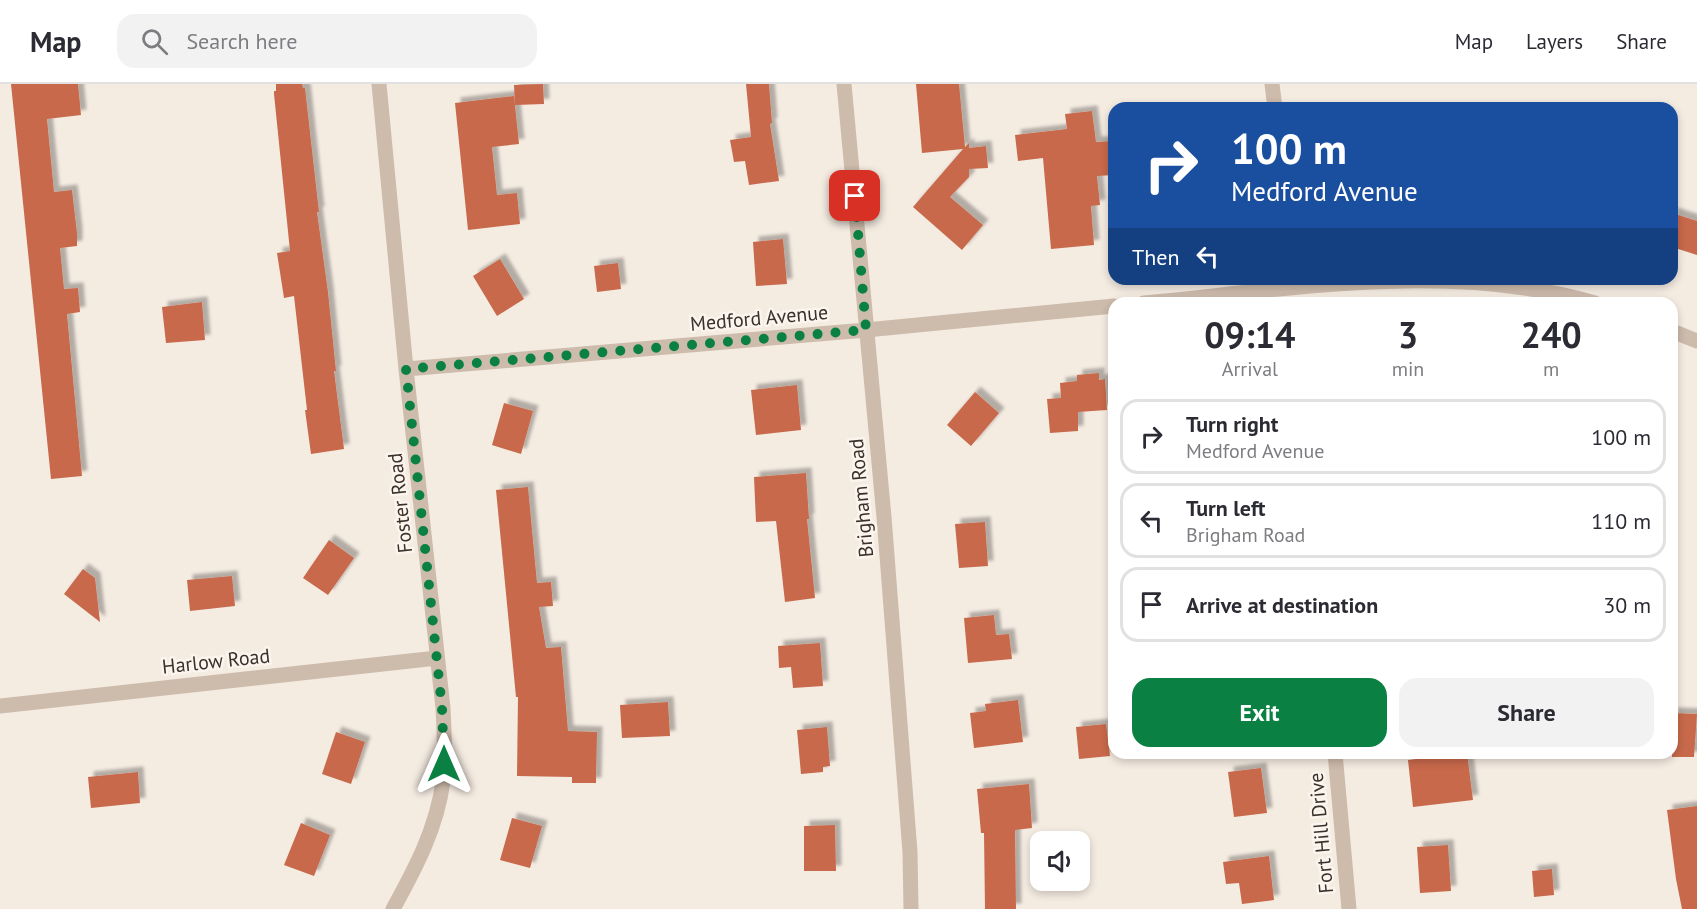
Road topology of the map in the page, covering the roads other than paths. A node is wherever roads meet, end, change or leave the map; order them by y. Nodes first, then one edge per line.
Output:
1 (379, 84) edge
2 (844, 84) edge
3 (1272, 84) edge
4 (1274, 102) edge
5 (1340, 285) edge
6 (1493, 285) edge
7 (1291, 290) edge
8 (1212, 297) edge
9 (1575, 297) edge
10 (1108, 307) edge
11 (866, 330) junction
12 (1678, 333) edge
13 (1697, 341) edge
14 (406, 369) junction
15 (437, 658) junction
16 (0, 706) edge
17 (1336, 759) edge
18 (393, 909) edge
19 (911, 909) edge
20 (1349, 909) edge

1 - 14 street, Foster Road
2 - 11 street, Brigham Road
3 - 4 street
5 - 7 street
6 - 9 street
7 - 8 street
10 - 11 street, Medford Avenue
11 - 14 street, Medford Avenue
11 - 19 street, Brigham Road
12 - 13 street
14 - 15 street, Foster Road
15 - 16 street, Harlow Road
15 - 18 street, Foster Road
17 - 20 street, Fort Hill Drive

